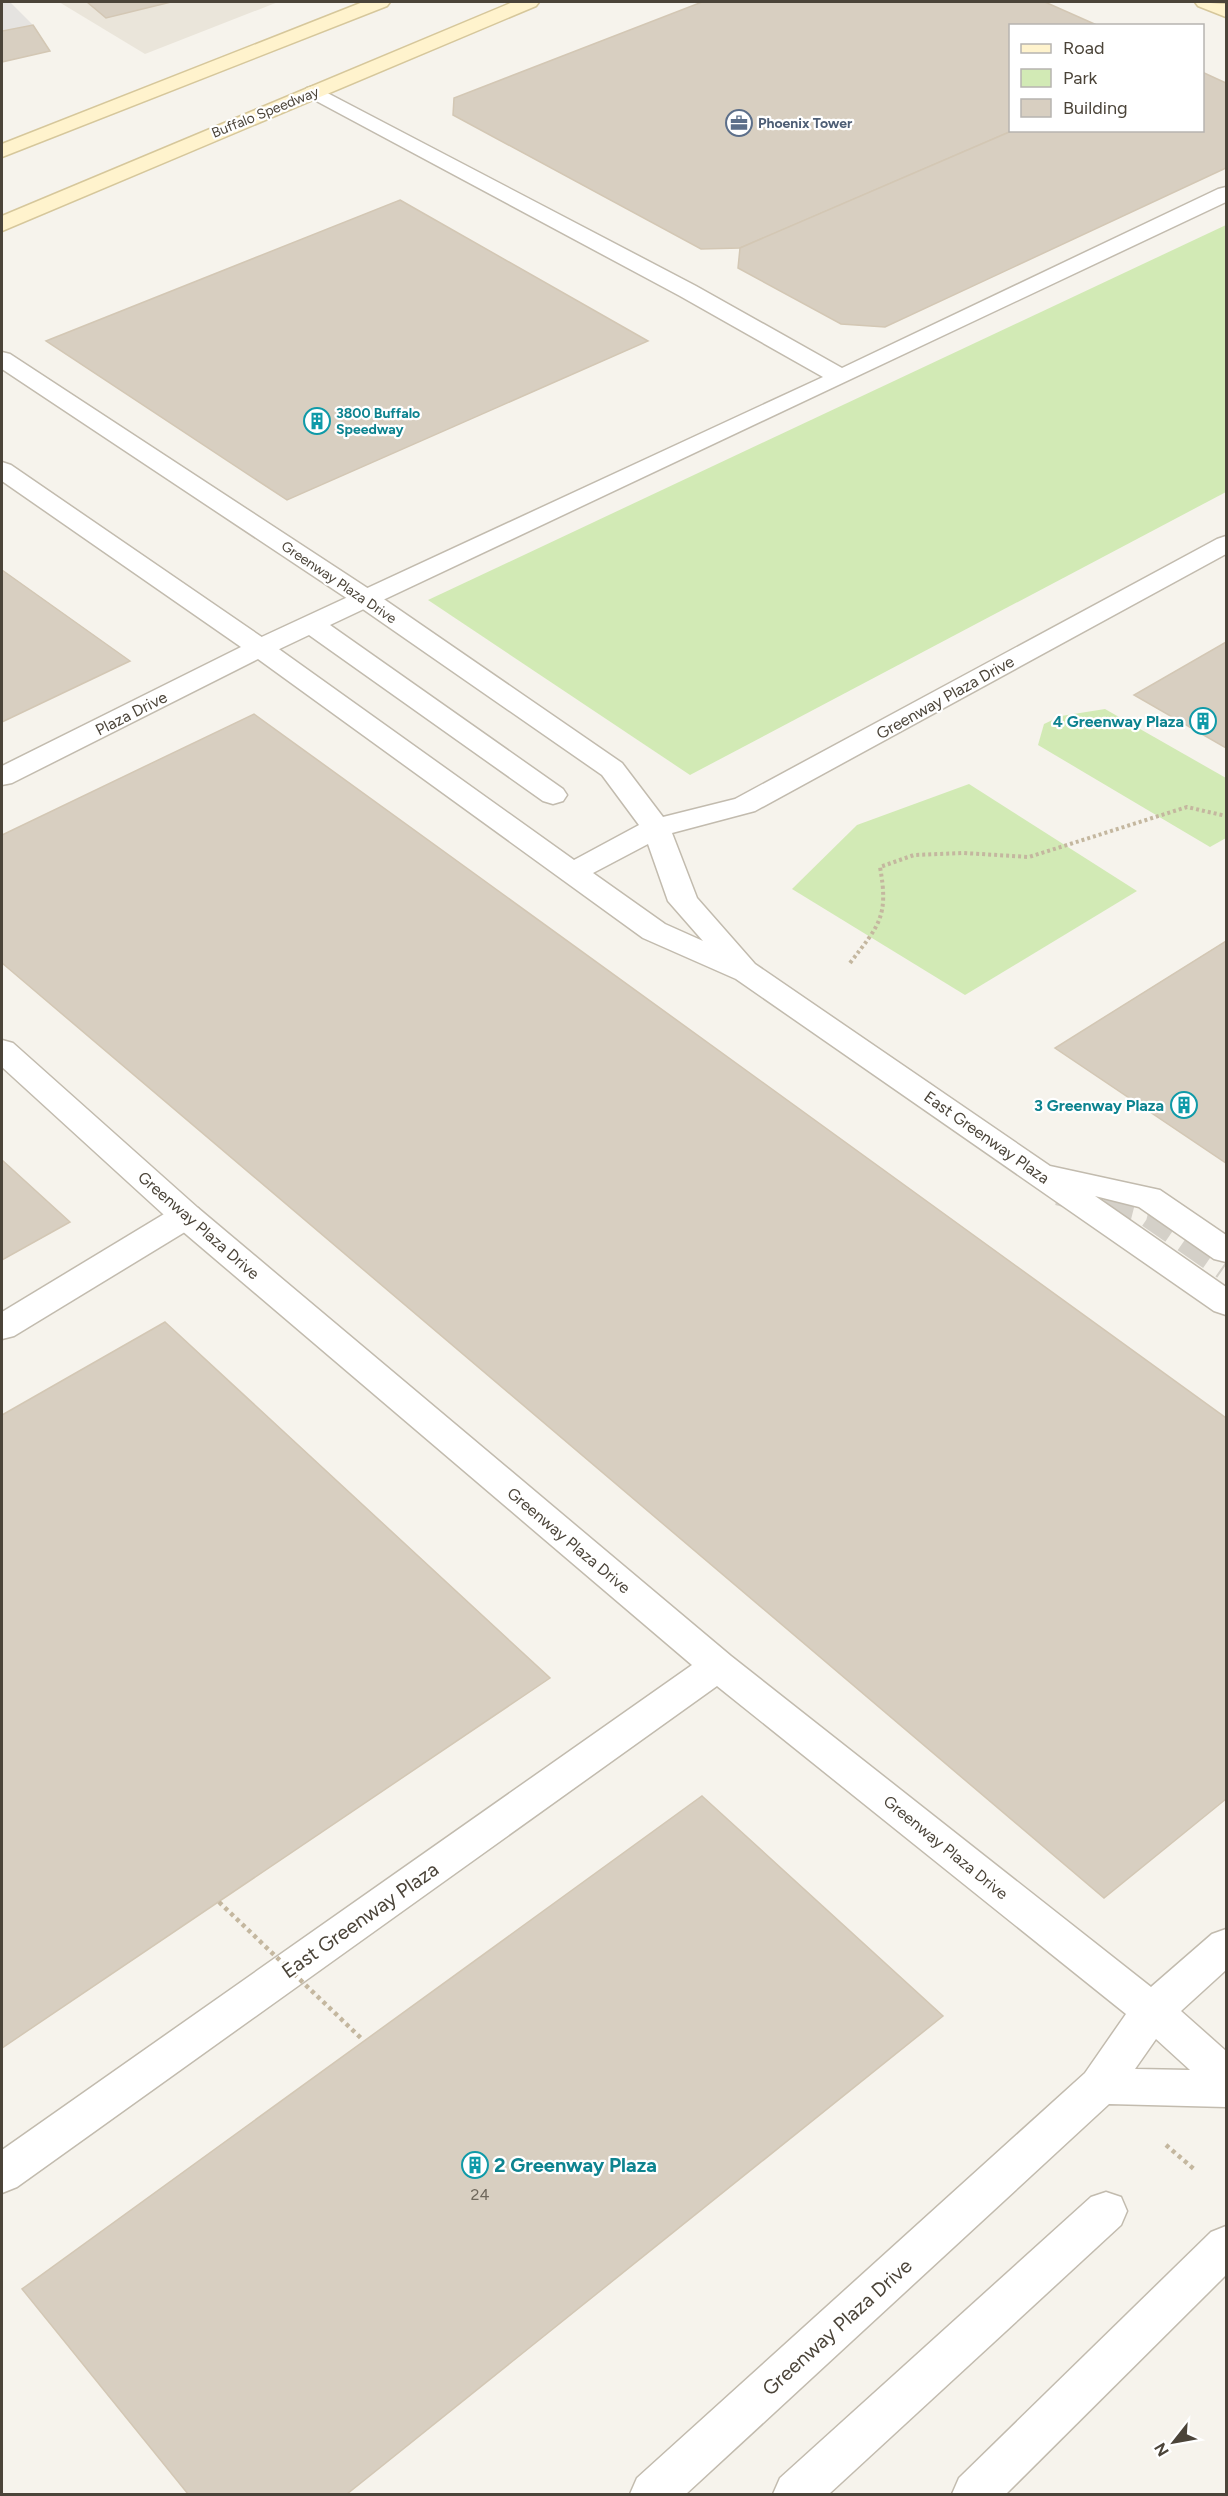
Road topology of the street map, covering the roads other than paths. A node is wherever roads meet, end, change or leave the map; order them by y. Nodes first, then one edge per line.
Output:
1 (380, 2) edge
2 (529, 2) edge
3 (1205, 2) edge
4 (1227, 11) edge
5 (314, 92) junction
6 (2, 151) edge
7 (1227, 194) edge
8 (2, 224) edge
9 (2, 359) edge
10 (841, 377) junction
11 (2, 470) edge
12 (1227, 544) edge
13 (366, 598) junction
14 (311, 624) junction
15 (260, 648) junction
16 (2, 777) edge
17 (554, 795) dead end
18 (656, 828) junction
19 (571, 873) junction
20 (747, 972) junction
21 (2, 1050) edge
22 (1038, 1172) junction
23 (186, 1216) junction
24 (1227, 1251) edge
25 (1227, 1303) edge
26 (2, 1327) edge
27 (718, 1666) junction
28 (1227, 1946) edge
29 (1152, 2011) junction
30 (1227, 2076) edge
31 (1100, 2086) junction
32 (1227, 2089) edge
33 (2, 2174) edge
34 (1106, 2211) dead end
35 (1227, 2246) edge
36 (653, 2494) edge
37 (796, 2494) edge
38 (975, 2494) edge

1 - 6 main road
2 - 5 main road, Buffalo Speedway
3 - 4 main road
5 - 8 main road, Buffalo Speedway
5 - 10 street
7 - 10 street, Plaza Drive
9 - 13 street, Greenway Plaza Drive
10 - 13 street, Plaza Drive
11 - 15 street
12 - 18 street, Greenway Plaza Drive
13 - 14 street, Plaza Drive
13 - 18 street, Greenway Plaza Drive
14 - 15 street, Plaza Drive
14 - 17 street
15 - 16 street, Plaza Drive
15 - 19 street
18 - 19 street, Greenway Plaza Drive
18 - 20 street, Greenway Plaza Drive
19 - 20 street
20 - 22 street, East Greenway Plaza
21 - 23 street, Greenway Plaza Drive
22 - 24 street
22 - 25 street, East Greenway Plaza
23 - 26 street
23 - 27 street, Greenway Plaza Drive
27 - 29 street, Greenway Plaza Drive
27 - 33 street, East Greenway Plaza
28 - 29 street, Greenway Plaza Drive
29 - 30 street, Greenway Plaza Drive
29 - 31 street, Greenway Plaza Drive
31 - 32 street
31 - 36 street, Greenway Plaza Drive
34 - 37 street
35 - 38 street

